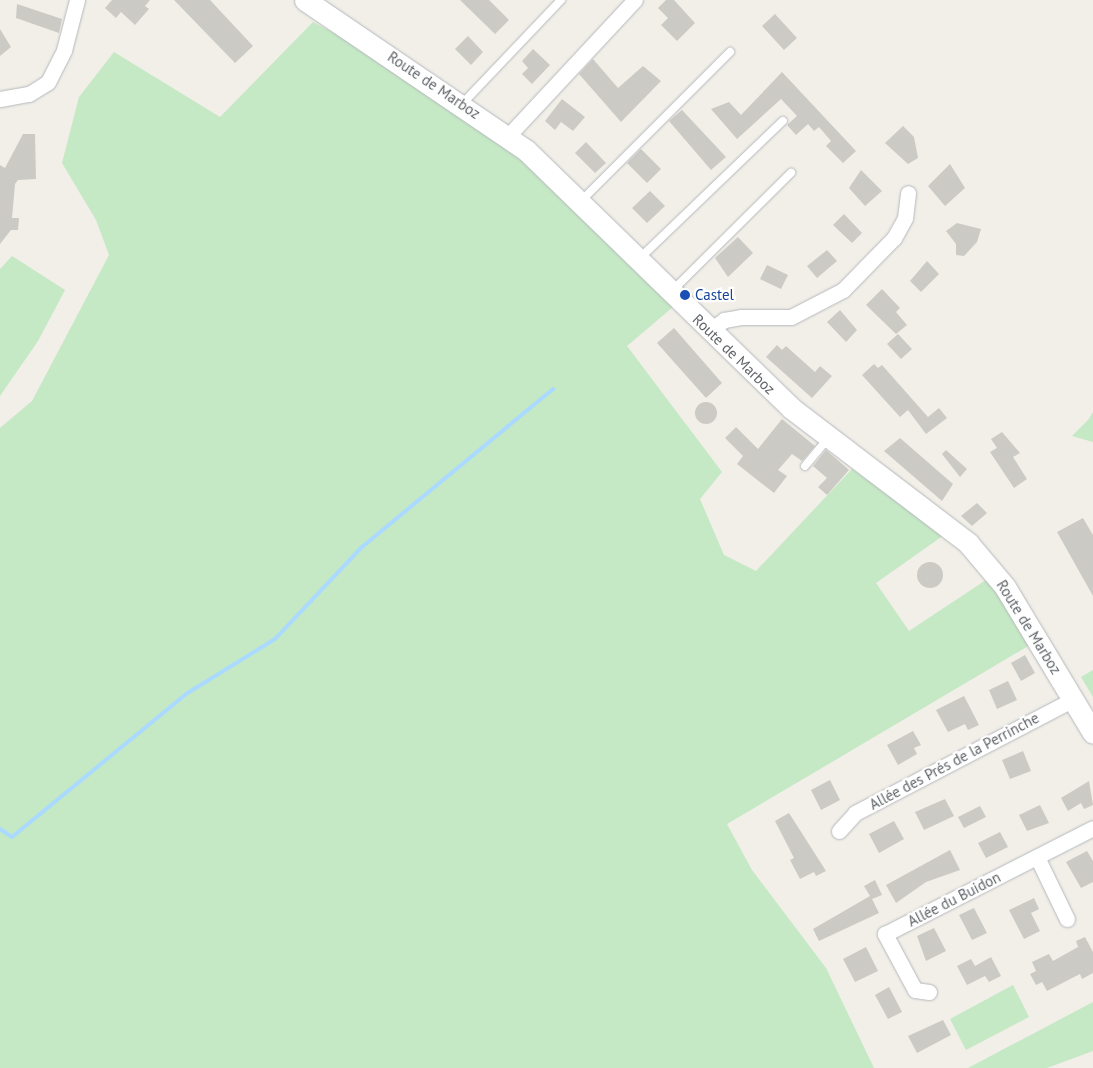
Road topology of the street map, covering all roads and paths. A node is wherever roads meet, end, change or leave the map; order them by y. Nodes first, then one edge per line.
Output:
1 (77, 0) edge
2 (305, 0) edge
3 (561, 0) edge
4 (635, 0) edge
5 (730, 52) dead end
6 (0, 99) edge
7 (462, 104) junction
8 (783, 121) dead end
9 (508, 136) junction
10 (791, 173) dead end
11 (908, 193) dead end
12 (581, 201) junction
13 (639, 260) junction
14 (671, 292) junction
15 (709, 331) junction
16 (828, 439) junction
17 (805, 466) dead end
18 (1074, 699) junction
19 (1093, 733) edge
20 (1093, 828) edge
21 (839, 831) dead end
22 (1037, 857) junction
23 (1067, 920) dead end
24 (929, 992) dead end

1 - 6 street
2 - 7 main road, Route de Marboz
3 - 7 lane
4 - 9 street
5 - 12 lane
7 - 9 main road, Route de Marboz
8 - 13 lane
9 - 12 main road, Route de Marboz
10 - 14 lane
11 - 15 street
12 - 13 main road, Route de Marboz
13 - 14 main road, Route de Marboz
14 - 15 main road, Route de Marboz
15 - 16 main road, Route de Marboz
16 - 17 lane
16 - 18 main road, Route de Marboz
18 - 19 main road, Route de Marboz
18 - 21 street, Allée des Prés de la Perrinche
20 - 22 street, Allée du Buidon
22 - 23 street
22 - 24 street, Allée du Buidon

